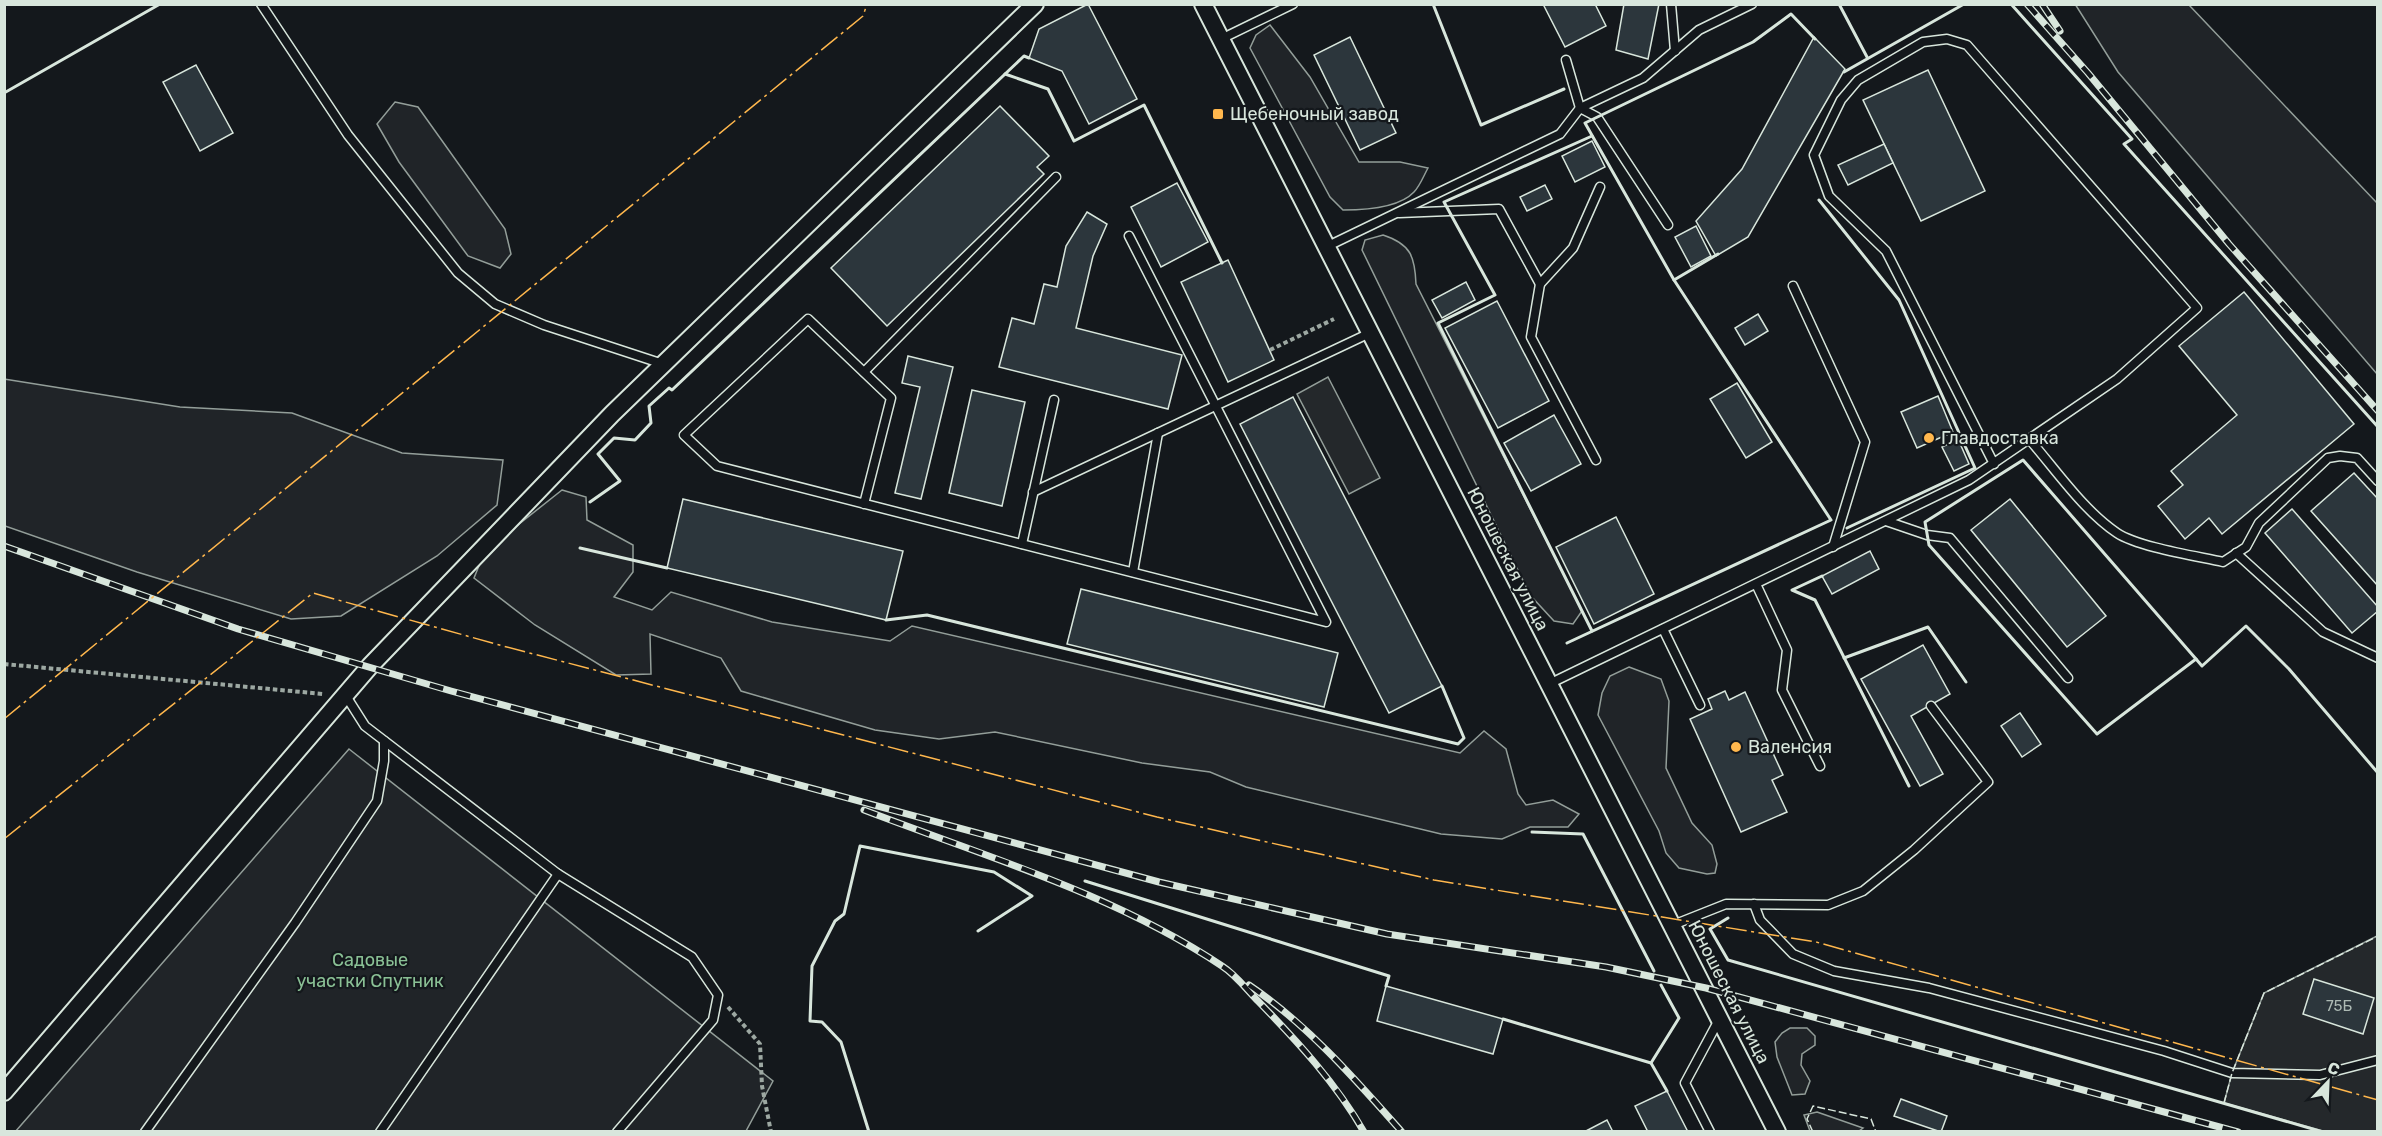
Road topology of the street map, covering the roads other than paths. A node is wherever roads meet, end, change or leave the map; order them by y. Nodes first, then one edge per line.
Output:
1 (261, 4) edge
2 (1035, 4) edge
3 (1203, 4) edge
4 (1293, 4) edge
5 (1671, 4) edge
6 (1752, 4) edge
7 (1221, 39) junction
8 (1675, 51) junction
9 (1566, 60) dead end
10 (1580, 108) junction
11 (1056, 177) dead end
12 (1600, 187) dead end
13 (1396, 213) junction
14 (1668, 225) dead end
15 (1129, 236) dead end
16 (1328, 246) junction
17 (1540, 284) junction
18 (1792, 286) dead end
19 (1372, 332) junction
20 (664, 364) junction
21 (864, 372) junction
22 (1054, 400) dead end
23 (1216, 406) junction
24 (1158, 433) junction
25 (2029, 439) junction
26 (1596, 460) dead end
27 (1994, 464) junction
28 (2378, 481) edge
29 (1033, 492) junction
30 (864, 504) junction
31 (1886, 521) junction
32 (1022, 544) junction
33 (1833, 547) junction
34 (2236, 554) junction
35 (1133, 572) junction
36 (1756, 584) junction
37 (1663, 629) junction
38 (2378, 657) edge
39 (2068, 678) dead end
40 (1549, 684) junction
41 (346, 696) junction
42 (1700, 705) dead end
43 (1931, 706) dead end
44 (384, 741) junction
45 (1820, 766) dead end
46 (558, 874) junction
47 (1754, 904) junction
48 (1673, 925) junction
49 (1720, 1017) junction
50 (2378, 1060) edge
51 (4, 1092) edge
52 (146, 1131) edge
53 (380, 1131) edge
54 (616, 1131) edge
55 (1710, 1131) edge
56 (1777, 1131) edge

1 - 20 lane
2 - 20 street
3 - 7 street, Юношеская улица
4 - 7 lane
5 - 8 lane
6 - 8 lane
7 - 16 street, Юношеская улица
8 - 10 lane
9 - 10 lane
10 - 13 lane
10 - 14 lane
11 - 21 lane
12 - 17 lane
13 - 16 lane
13 - 17 lane
15 - 23 lane
16 - 19 street, Юношеская улица
17 - 26 lane
18 - 33 lane
19 - 23 lane
19 - 40 street, Юношеская улица
20 - 41 street
21 - 30 lane
21 - 30 lane
22 - 29 lane
23 - 24 lane
23 - 35 lane
24 - 29 lane
24 - 35 lane
25 - 27 lane
25 - 27 lane
25 - 34 lane
27 - 31 lane
28 - 34 lane
29 - 32 lane
30 - 32 lane
31 - 33 lane
31 - 39 lane
32 - 35 lane
33 - 36 lane
34 - 38 lane
36 - 37 lane
36 - 45 lane
37 - 40 lane
37 - 42 lane
40 - 48 street, Юношеская улица
41 - 44 lane
41 - 51 street
43 - 47 lane
44 - 46 lane
44 - 52 lane
46 - 53 lane
46 - 54 lane
47 - 48 lane
47 - 50 lane
48 - 49 street, Юношеская улица
49 - 55 lane
49 - 56 street, Юношеская улица

